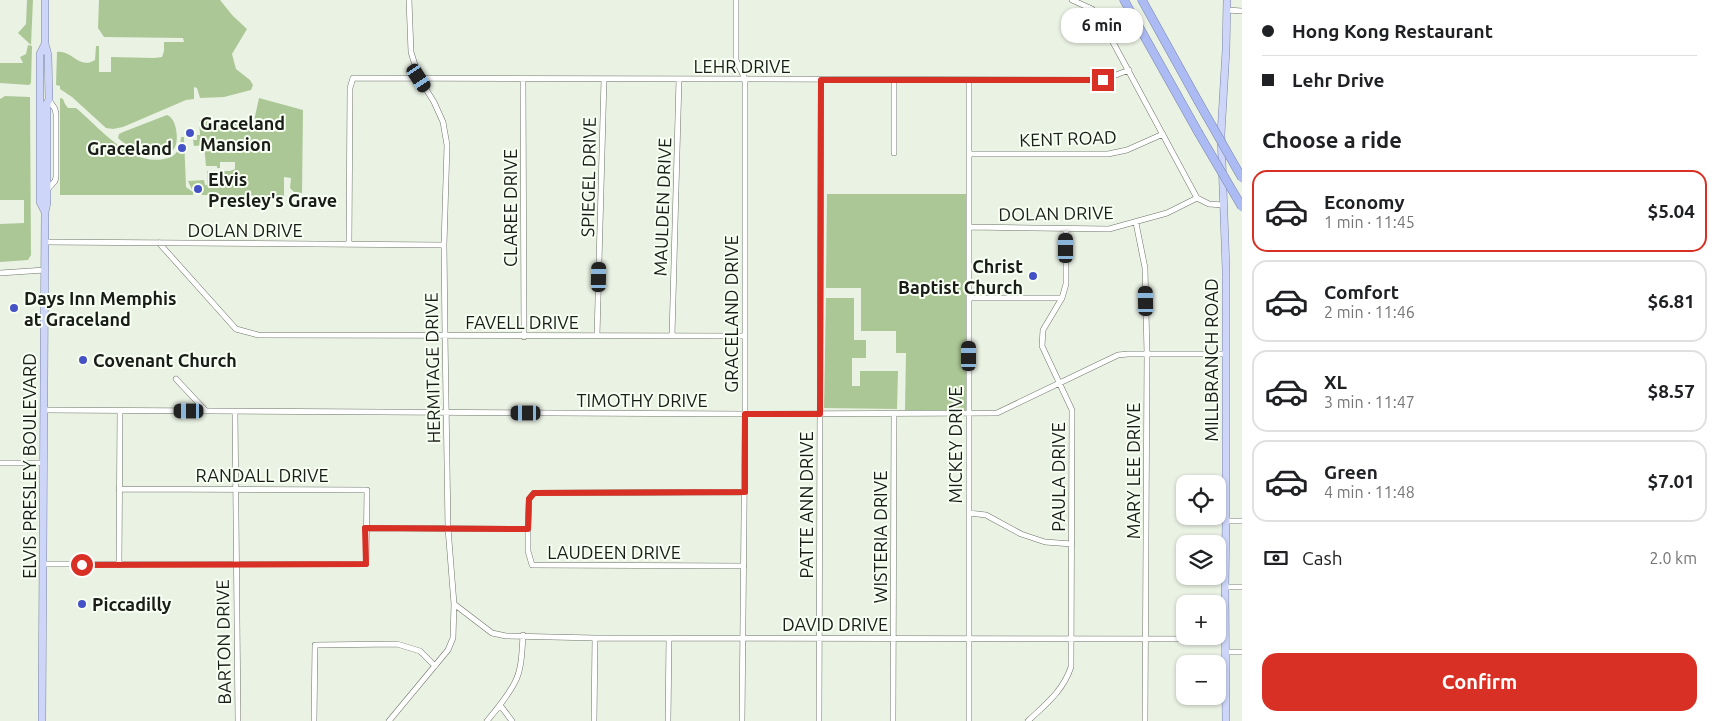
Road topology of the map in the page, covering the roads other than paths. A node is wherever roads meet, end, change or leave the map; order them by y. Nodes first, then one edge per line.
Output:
1 (45, 0) edge
2 (409, 0) edge
3 (736, 0) edge
4 (1072, 0) edge
5 (1124, 0) edge
6 (1142, 0) edge
7 (1227, 0) edge
8 (1227, 10) junction
9 (1242, 11) edge
10 (45, 44) junction
11 (1128, 70) junction
12 (419, 78) junction
13 (523, 79) junction
14 (604, 79) junction
15 (679, 79) junction
16 (745, 79) junction
17 (821, 80) junction
18 (894, 80) junction
19 (969, 80) junction
20 (1163, 134) junction
21 (894, 154) dead end
22 (970, 154) junction
23 (1242, 178) edge
24 (1197, 198) junction
25 (1223, 205) junction
26 (1242, 208) edge
27 (45, 212) junction
28 (1136, 223) junction
29 (970, 227) junction
30 (1066, 229) junction
31 (45, 242) junction
32 (159, 243) junction
33 (348, 244) junction
34 (444, 245) junction
35 (45, 270) junction
36 (0, 273) edge
37 (969, 298) junction
38 (1062, 298) junction
39 (445, 336) junction
40 (597, 336) junction
41 (672, 336) junction
42 (744, 336) junction
43 (524, 337) junction
44 (1147, 354) junction
45 (1226, 354) junction
46 (176, 379) dead end
47 (1060, 383) junction
48 (44, 410) junction
49 (120, 411) junction
50 (206, 411) junction
51 (236, 412) junction
52 (447, 413) junction
53 (745, 414) junction
54 (820, 414) junction
55 (894, 414) junction
56 (969, 414) junction
57 (0, 463) edge
58 (44, 463) junction
59 (1226, 475) edge
60 (235, 488) junction
61 (119, 489) junction
62 (745, 492) junction
63 (969, 513) junction
64 (1226, 521) edge
65 (1242, 521) edge
66 (1226, 525) edge
67 (365, 528) junction
68 (448, 528) junction
69 (528, 529) junction
70 (1072, 544) junction
71 (44, 564) junction
72 (119, 565) junction
73 (236, 565) junction
74 (744, 566) junction
75 (1224, 587) junction
76 (1242, 587) edge
77 (1224, 595) edge
78 (454, 604) junction
79 (523, 635) junction
80 (595, 638) junction
81 (669, 638) junction
82 (744, 638) junction
83 (819, 638) junction
84 (894, 638) junction
85 (968, 638) junction
86 (1072, 638) junction
87 (1145, 639) junction
88 (1176, 639) edge
89 (1226, 645) edge
90 (1226, 652) junction
91 (1242, 652) edge
92 (435, 666) junction
93 (500, 705) junction
94 (42, 721) edge
95 (238, 721) edge
96 (314, 721) edge
97 (389, 721) edge
98 (487, 721) edge
99 (512, 721) edge
100 (594, 721) edge
101 (668, 721) edge
102 (742, 721) edge
103 (819, 721) edge
104 (893, 721) edge
105 (969, 721) edge
106 (1028, 721) edge
107 (1145, 721) edge
108 (1226, 721) edge

1 - 10 main road, ELVIS PRESLEY BOULEVARD
2 - 12 street, HERMITAGE DRIVE
3 - 16 street, GRACELAND DRIVE
4 - 11 street
5 - 26 highway, bridge
6 - 23 highway, bridge
7 - 8 main road, MILLBRANCH ROAD
8 - 9 street
8 - 25 main road, MILLBRANCH ROAD
10 - 27 main road, ELVIS PRESLEY BOULEVARD
10 - 27 main road, ELVIS PRESLEY BOULEVARD
11 - 19 street, LEHR DRIVE
11 - 20 street
12 - 13 street, LEHR DRIVE
12 - 33 street, LEHR DRIVE
12 - 34 street, HERMITAGE DRIVE
13 - 14 street, LEHR DRIVE
13 - 43 street, CLAREE DRIVE
14 - 15 street, LEHR DRIVE
14 - 40 street, SPIEGEL DRIVE
15 - 16 street, LEHR DRIVE
15 - 41 street, MAULDEN DRIVE
16 - 17 street, LEHR DRIVE
16 - 42 street, GRACELAND DRIVE
17 - 18 street, LEHR DRIVE
17 - 54 street, PATTE ANN DRIVE
18 - 19 street, LEHR DRIVE
18 - 21 street
19 - 22 street, MICKEY DRIVE
20 - 22 street, KENT ROAD
20 - 24 street
22 - 29 street, MICKEY DRIVE
24 - 25 street
24 - 28 street, DOLAN DRIVE
25 - 45 main road, MILLBRANCH ROAD
27 - 31 main road, ELVIS PRESLEY BOULEVARD
28 - 30 street, DOLAN DRIVE
28 - 44 street, MARY LEE DRIVE
29 - 30 street, DOLAN DRIVE
29 - 37 street, MICKEY DRIVE
30 - 38 street, PAULA DRIVE
31 - 32 street, DOLAN DRIVE
31 - 35 main road, ELVIS PRESLEY BOULEVARD
32 - 33 street, DOLAN DRIVE
32 - 39 street, FAVELL DRIVE
33 - 34 street, DOLAN DRIVE
34 - 39 street, HERMITAGE DRIVE
35 - 36 street
35 - 48 main road, ELVIS PRESLEY BOULEVARD
37 - 38 street
37 - 56 street, MICKEY DRIVE
38 - 47 street, PAULA DRIVE
39 - 43 street, FAVELL DRIVE
39 - 52 street, HERMITAGE DRIVE
40 - 41 street, FAVELL DRIVE
40 - 43 street, FAVELL DRIVE
41 - 42 street, FAVELL DRIVE
42 - 53 street, GRACELAND DRIVE
44 - 45 street, TIMOTHY DRIVE
44 - 47 street, TIMOTHY DRIVE
44 - 87 street, MARY LEE DRIVE
45 - 59 main road, MILLBRANCH ROAD
46 - 50 street
47 - 56 street, TIMOTHY DRIVE
47 - 70 street, PAULA DRIVE
48 - 49 street, TIMOTHY DRIVE
48 - 58 main road, ELVIS PRESLEY BOULEVARD
49 - 50 street, TIMOTHY DRIVE
49 - 61 street
50 - 51 street, TIMOTHY DRIVE
51 - 52 street, TIMOTHY DRIVE
51 - 60 street, BARTON DRIVE
52 - 53 street, TIMOTHY DRIVE
52 - 68 street, HERMITAGE DRIVE
53 - 54 street, TIMOTHY DRIVE
53 - 62 street, GRACELAND DRIVE
54 - 55 street, TIMOTHY DRIVE
54 - 83 street, PATTE ANN DRIVE
55 - 56 street, TIMOTHY DRIVE
55 - 84 street, WISTERIA DRIVE
56 - 63 street, MICKEY DRIVE
57 - 58 street
58 - 71 main road, ELVIS PRESLEY BOULEVARD
60 - 61 street, RANDALL DRIVE
60 - 67 street, RANDALL DRIVE
60 - 73 street, BARTON DRIVE
61 - 72 street
62 - 69 street
62 - 74 street, GRACELAND DRIVE
63 - 70 street
63 - 85 street, MICKEY DRIVE
64 - 65 street
66 - 75 main road, MILLBRANCH ROAD
67 - 68 street, LAUDEEN DRIVE
67 - 73 street
68 - 69 street, LAUDEEN DRIVE
68 - 78 street, HERMITAGE DRIVE
69 - 74 street, LAUDEEN DRIVE
70 - 86 street, PAULA DRIVE
71 - 72 street
71 - 94 main road, ELVIS PRESLEY BOULEVARD
72 - 73 street
73 - 95 street, BARTON DRIVE
74 - 82 street, GRACELAND DRIVE
75 - 76 street
75 - 77 main road, MILLBRANCH ROAD
78 - 79 street, DAVID DRIVE
78 - 92 street, HERMITAGE DRIVE
79 - 80 street, DAVID DRIVE
79 - 93 street
80 - 81 street, DAVID DRIVE
80 - 100 street
81 - 82 street, DAVID DRIVE
81 - 101 street
82 - 83 street, DAVID DRIVE
82 - 102 street, GRACELAND DRIVE
83 - 84 street, DAVID DRIVE
83 - 103 street, PATTE ANN DRIVE
84 - 85 street, DAVID DRIVE
84 - 104 street, WISTERIA DRIVE
85 - 86 street, DAVID DRIVE
85 - 105 street, MICKEY DRIVE
86 - 87 street, DAVID DRIVE
86 - 106 street, PAULA DRIVE
87 - 88 street, DAVID DRIVE
87 - 107 street, MARY LEE DRIVE
89 - 90 main road, MILLBRANCH ROAD
90 - 91 street
90 - 108 main road, MILLBRANCH ROAD
92 - 96 street
92 - 97 street, HERMITAGE DRIVE
93 - 98 street
93 - 99 street

